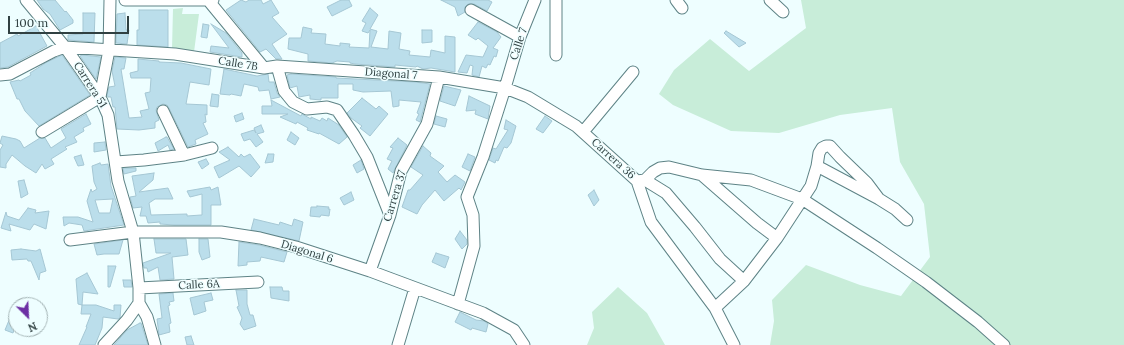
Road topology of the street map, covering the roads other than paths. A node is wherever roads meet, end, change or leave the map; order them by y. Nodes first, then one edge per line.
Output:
1 (27, 0) edge
2 (110, 0) edge
3 (125, 0) edge
4 (208, 0) edge
5 (213, 0) edge
6 (535, 0) edge
7 (556, 0) edge
8 (770, 0) edge
9 (471, 10) dead end
10 (783, 12) dead end
11 (520, 36) junction
12 (65, 47) junction
13 (109, 50) junction
14 (556, 55) dead end
15 (277, 66) junction
16 (264, 68) junction
17 (634, 72) dead end
18 (1, 75) edge
19 (440, 77) junction
20 (505, 88) junction
21 (100, 97) junction
22 (164, 111) dead end
23 (42, 132) dead end
24 (583, 132) junction
25 (212, 148) dead end
26 (184, 155) junction
27 (116, 162) junction
28 (817, 166) junction
29 (702, 175) junction
30 (641, 180) junction
31 (802, 199) junction
32 (879, 199) junction
33 (390, 215) junction
34 (907, 220) dead end
35 (133, 232) junction
36 (776, 238) junction
37 (70, 240) dead end
38 (370, 271) junction
39 (744, 281) junction
40 (258, 282) dead end
41 (140, 288) junction
42 (415, 288) junction
43 (139, 303) junction
44 (458, 304) junction
45 (715, 308) junction
46 (104, 345) edge
47 (155, 345) edge
48 (398, 345) edge
49 (524, 345) edge
50 (734, 345) edge
51 (1004, 345) edge

1 - 12 street, Carrera 51
2 - 13 street
3 - 4 street
4 - 5 street
4 - 16 street
6 - 11 street, Calle 7
7 - 14 street
8 - 10 street
9 - 11 street
11 - 20 street, Calle 7
12 - 13 street, Calle 7B
12 - 18 street, Calle 7B
12 - 21 street, Carrera 51
13 - 16 street, Calle 7B
13 - 21 street
15 - 16 street, Calle 7B
15 - 19 street, Diagonal 7
15 - 33 street
17 - 24 street
19 - 20 street, Diagonal 7
19 - 33 street, Carrera 37
20 - 24 street, Carrera 36
20 - 44 street, Calle 7
21 - 23 street
21 - 27 street, Carrera 51
22 - 26 street
24 - 30 street, Carrera 36
25 - 26 street
26 - 27 street
27 - 35 street, Carrera 51
28 - 31 street
28 - 32 street
28 - 32 street
29 - 30 street
29 - 31 street
29 - 36 street
30 - 39 street
30 - 45 street, Carrera 36
31 - 36 street
31 - 51 street
32 - 34 street
33 - 38 street, Carrera 37
35 - 37 street, Diagonal 6
35 - 38 street, Diagonal 6
35 - 41 street
36 - 39 street
38 - 42 street, Diagonal 6
39 - 45 street
40 - 41 street, Calle 6A
41 - 43 street
42 - 44 street, Diagonal 6
42 - 48 street
43 - 46 street
43 - 47 street
44 - 49 street, Diagonal 6
45 - 50 street, Carrera 36

